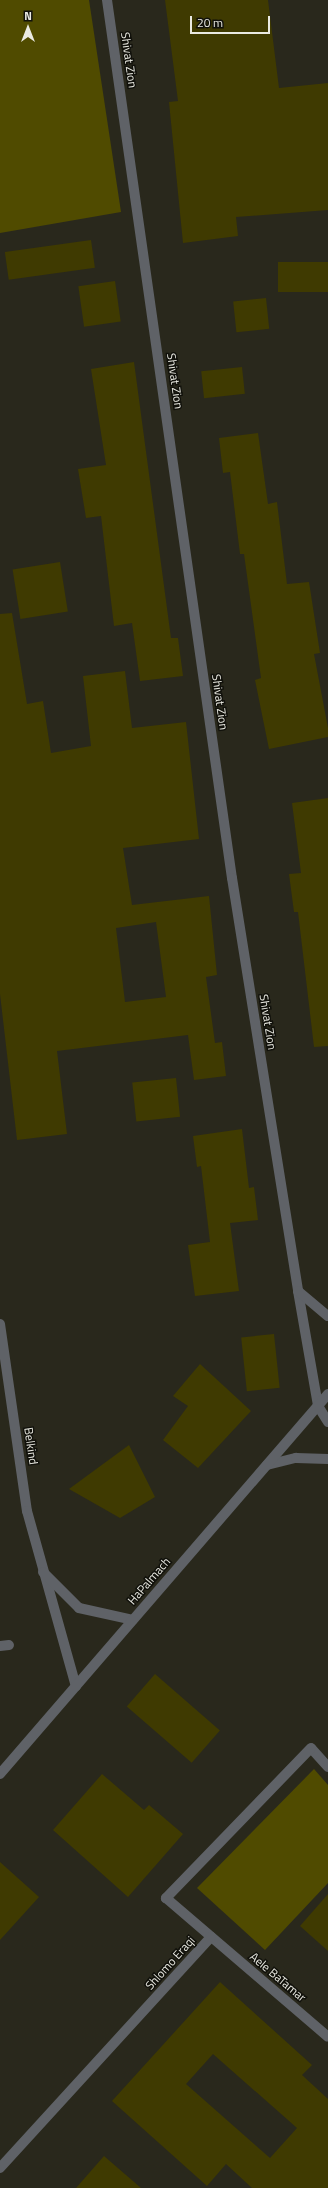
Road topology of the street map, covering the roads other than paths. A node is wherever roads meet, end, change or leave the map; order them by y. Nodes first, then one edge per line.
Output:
1 (107, 0) edge
2 (298, 1291) junction
3 (328, 1316) edge
4 (0, 1324) edge
5 (328, 1394) edge
6 (318, 1406) junction
7 (328, 1422) edge
8 (328, 1459) edge
9 (267, 1465) junction
10 (42, 1570) junction
11 (133, 1620) junction
12 (76, 1686) junction
13 (328, 1767) edge
14 (0, 1774) edge
15 (211, 1937) junction
16 (328, 2037) edge
17 (0, 2168) edge

1 - 2 street, Shivat Zion
2 - 3 street
2 - 6 street, Shivat Zion
4 - 10 street, Belkind
5 - 6 street, HaPalmach
6 - 7 street
6 - 9 street, HaPalmach
8 - 9 street
9 - 11 street, HaPalmach
10 - 11 street, Belkind
10 - 12 street, Belkind
11 - 12 street, HaPalmach
12 - 14 street, HaPalmach
13 - 15 street, Shlomo Eraqi
15 - 16 street, Aele BaTamar
15 - 17 street, Shlomo Eraqi

